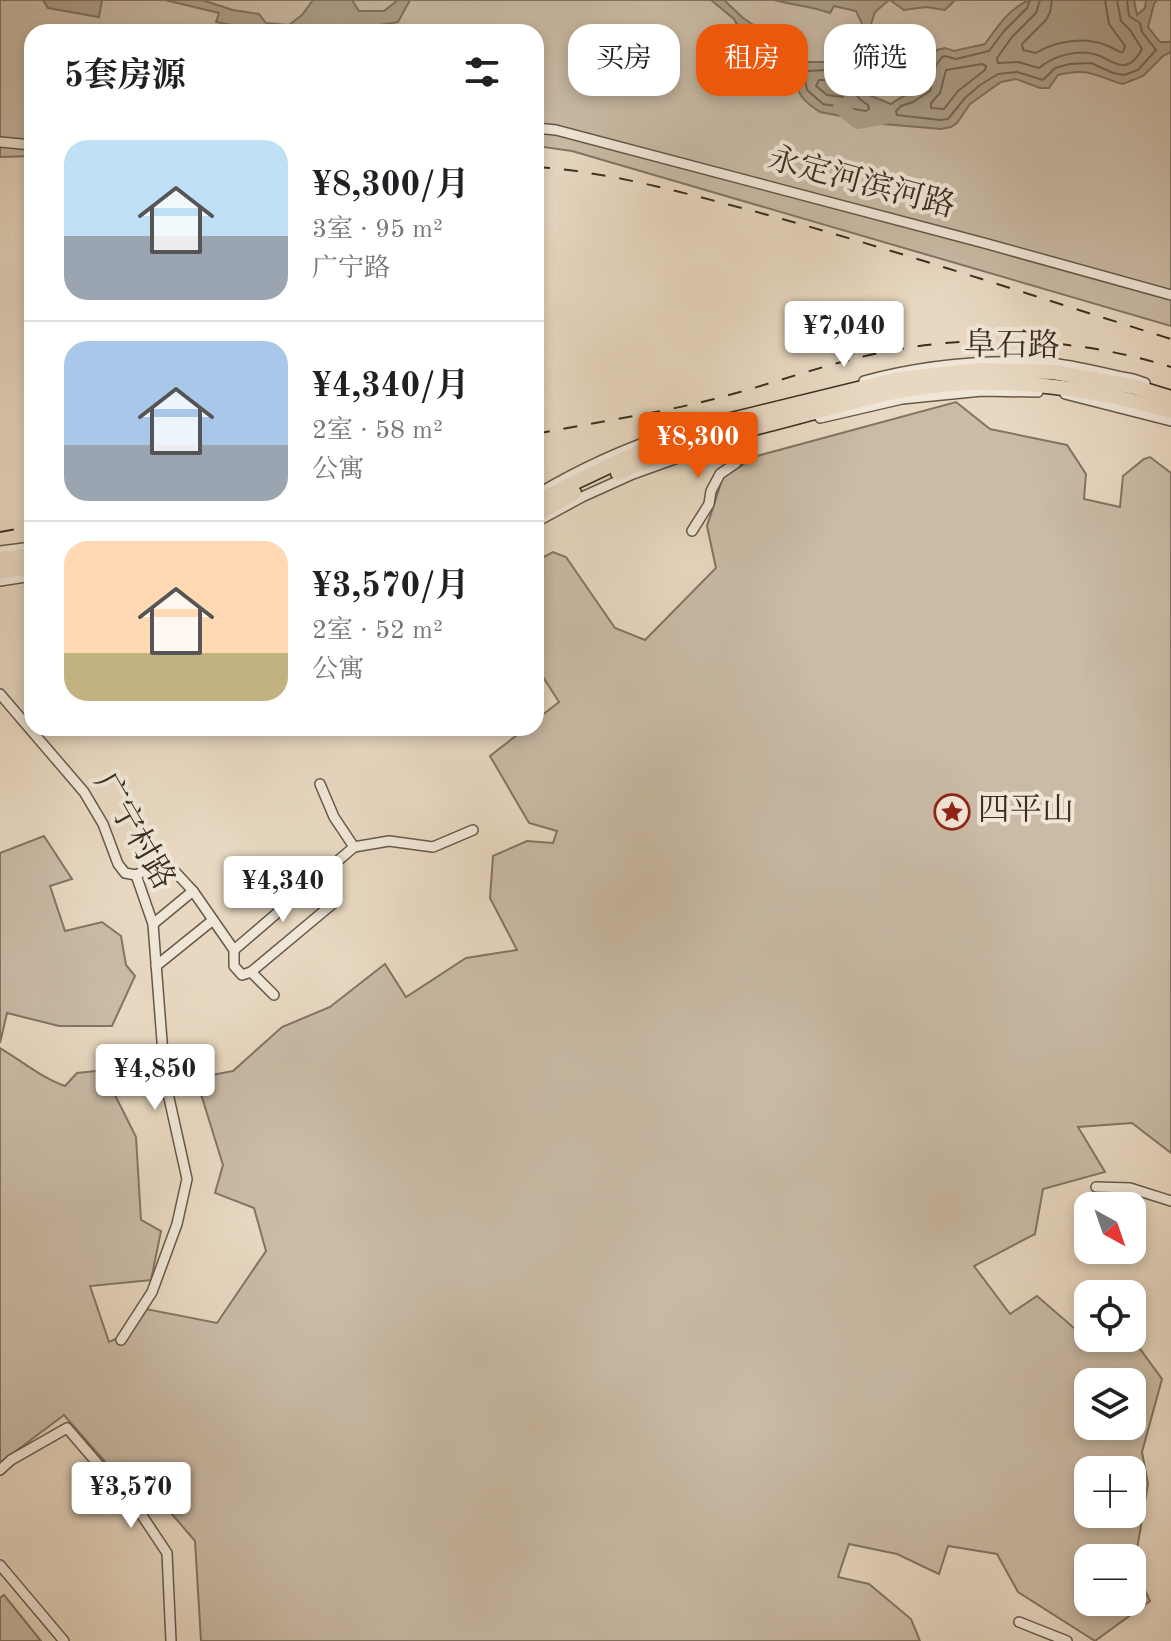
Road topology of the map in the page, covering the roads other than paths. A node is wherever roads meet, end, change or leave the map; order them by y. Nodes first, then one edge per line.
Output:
1 (544, 129) edge
2 (0, 142) edge
3 (24, 144) edge
4 (1171, 295) edge
5 (1171, 392) edge
6 (1171, 398) edge
7 (1171, 411) edge
8 (1171, 421) edge
9 (734, 440) junction
10 (544, 490) edge
11 (544, 499) edge
12 (544, 510) edge
13 (544, 518) edge
14 (692, 531) dead end
15 (24, 548) edge
16 (0, 551) edge
17 (24, 556) edge
18 (0, 559) edge
19 (24, 568) edge
20 (0, 571) edge
21 (24, 577) edge
22 (0, 581) edge
23 (0, 694) edge
24 (24, 722) edge
25 (36, 736) edge
26 (320, 784) dead end
27 (473, 830) dead end
28 (354, 847) junction
29 (136, 875) junction
30 (319, 877) junction
31 (193, 891) junction
32 (213, 920) junction
33 (153, 924) junction
34 (234, 950) junction
35 (156, 966) junction
36 (251, 972) junction
37 (274, 995) dead end
38 (1096, 1187) dead end
39 (1171, 1201) edge
40 (121, 1340) dead end
41 (0, 1470) edge
42 (0, 1565) edge
43 (1019, 1622) dead end
44 (64, 1641) edge
45 (171, 1641) edge
46 (1067, 1641) edge

1 - 4 street, 永定河滨河路
2 - 3 street
5 - 10 street
6 - 11 highway, 阜石路
7 - 12 highway, 阜石路
8 - 9 street
9 - 13 street
9 - 14 street
15 - 16 street
17 - 18 highway
19 - 20 highway
21 - 22 street
23 - 24 street, 广宁村路
25 - 29 street, 广宁村路
26 - 28 street
27 - 28 street
28 - 30 street
29 - 31 street
29 - 33 street, 广宁村路
30 - 34 street
30 - 36 street
31 - 32 street
31 - 33 street
32 - 34 street
32 - 35 street
33 - 35 street, 广宁村路
34 - 36 street
35 - 40 street, 广宁村路
36 - 37 street
38 - 39 street
41 - 45 street
42 - 44 street
43 - 46 street

